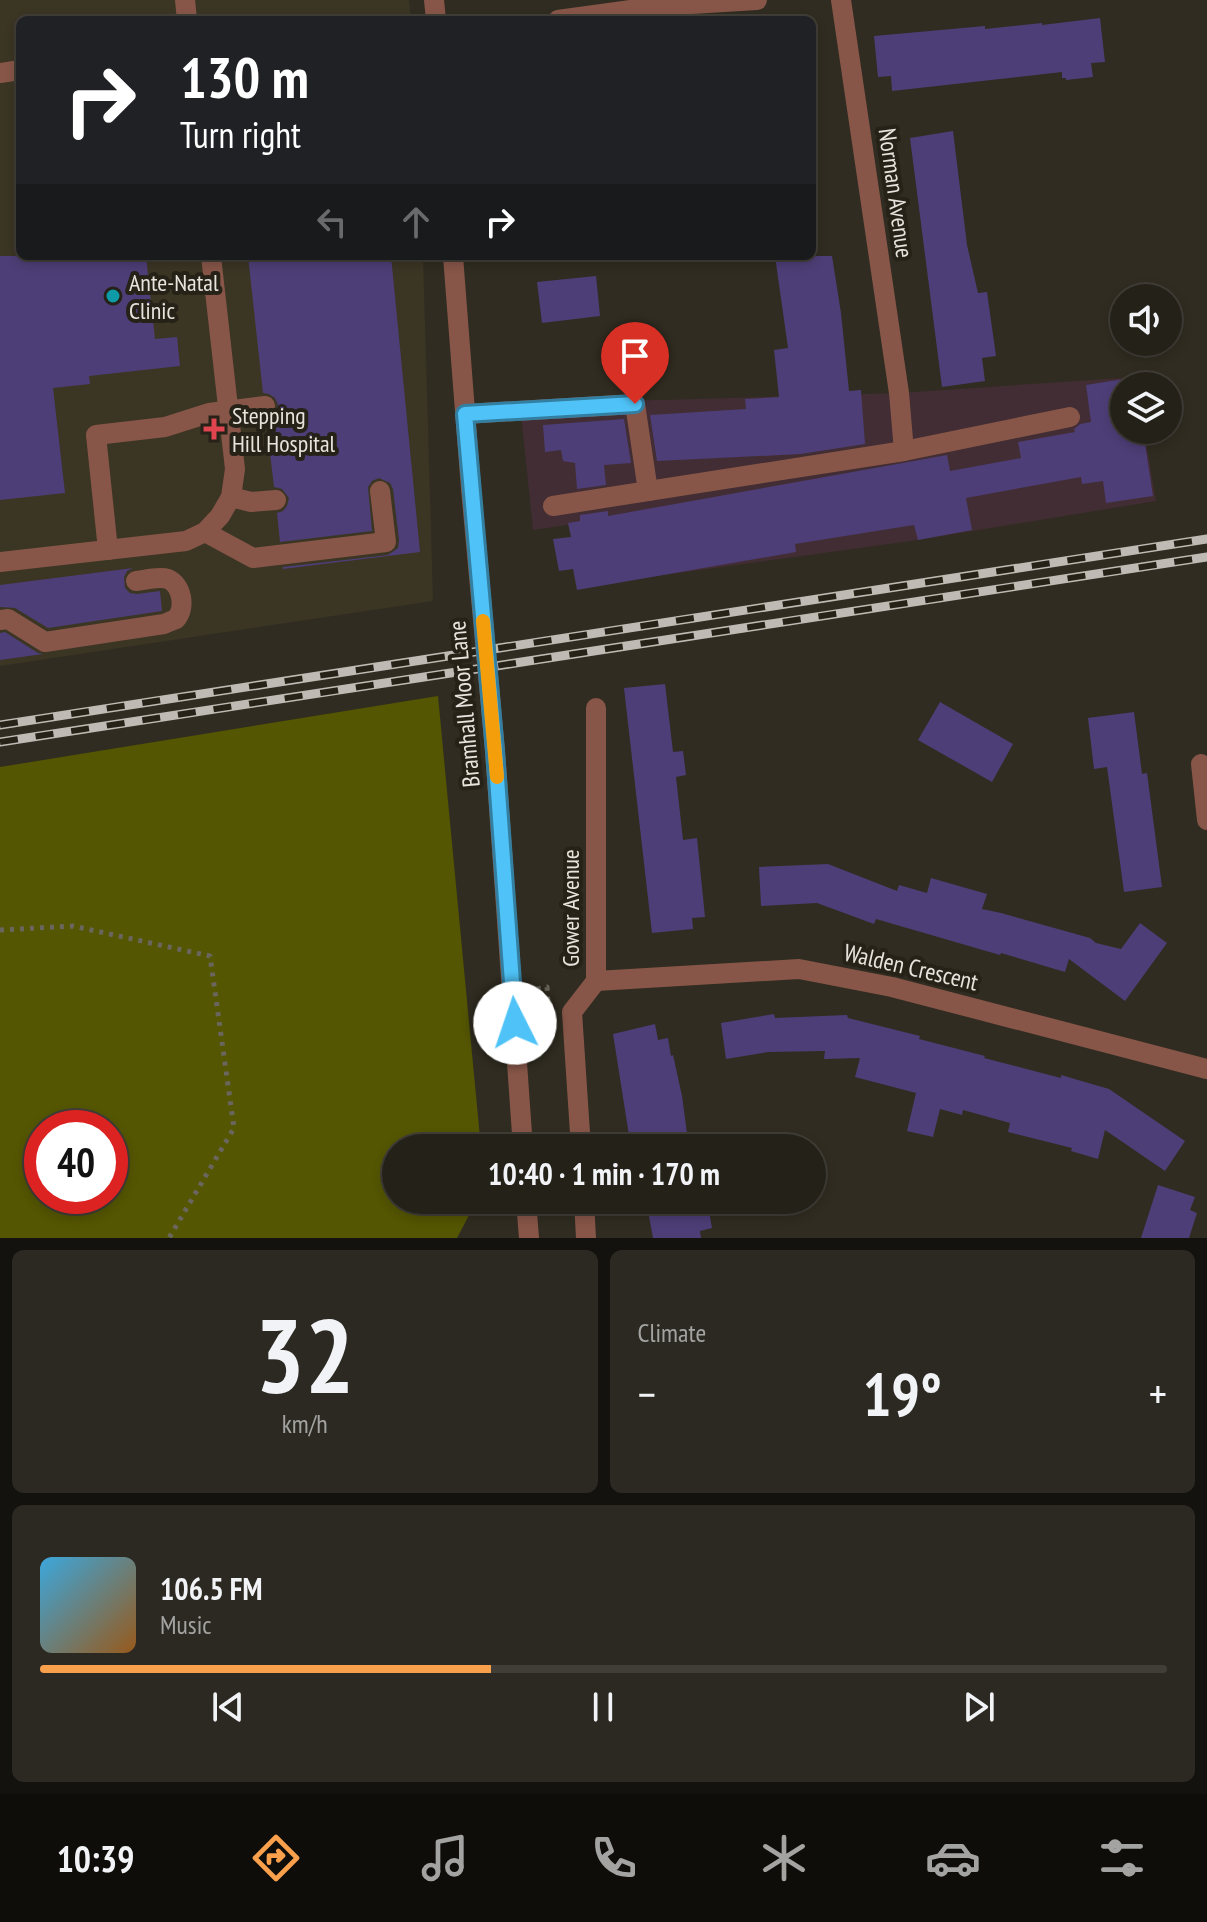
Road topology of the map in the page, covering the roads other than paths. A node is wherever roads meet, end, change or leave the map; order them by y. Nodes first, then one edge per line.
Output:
1 (757, 0) edge
2 (841, 0) edge
3 (587, 16) edge
4 (211, 260) edge
5 (453, 260) edge
6 (265, 406) dead end
7 (228, 410) junction
8 (465, 414) junction
9 (1070, 417) dead end
10 (904, 451) junction
11 (380, 491) dead end
12 (648, 491) junction
13 (231, 497) junction
14 (276, 500) dead end
15 (553, 506) dead end
16 (205, 532) junction
17 (108, 550) junction
18 (0, 562) edge
19 (136, 581) dead end
20 (0, 620) edge
21 (596, 708) dead end
22 (1201, 764) dead end
23 (1207, 820) edge
24 (596, 981) junction
25 (1207, 1069) edge
26 (522, 1134) edge
27 (580, 1134) edge
28 (527, 1214) edge
29 (585, 1214) edge
30 (529, 1238) edge
31 (586, 1238) edge

1 - 3 street
2 - 10 street, Norman Avenue
4 - 7 street
5 - 8 street, Bramhall Moor Lane
6 - 7 street
7 - 13 street
7 - 17 street
8 - 12 street
8 - 26 street, Bramhall Moor Lane, bridge
9 - 10 street
10 - 12 street
11 - 16 street
12 - 15 street
13 - 14 street
13 - 16 street
16 - 17 street
17 - 18 street
19 - 20 street
21 - 24 street, Gower Avenue
22 - 23 street
24 - 25 street, Walden Crescent
24 - 27 street, Gower Avenue
28 - 30 street
29 - 31 street

